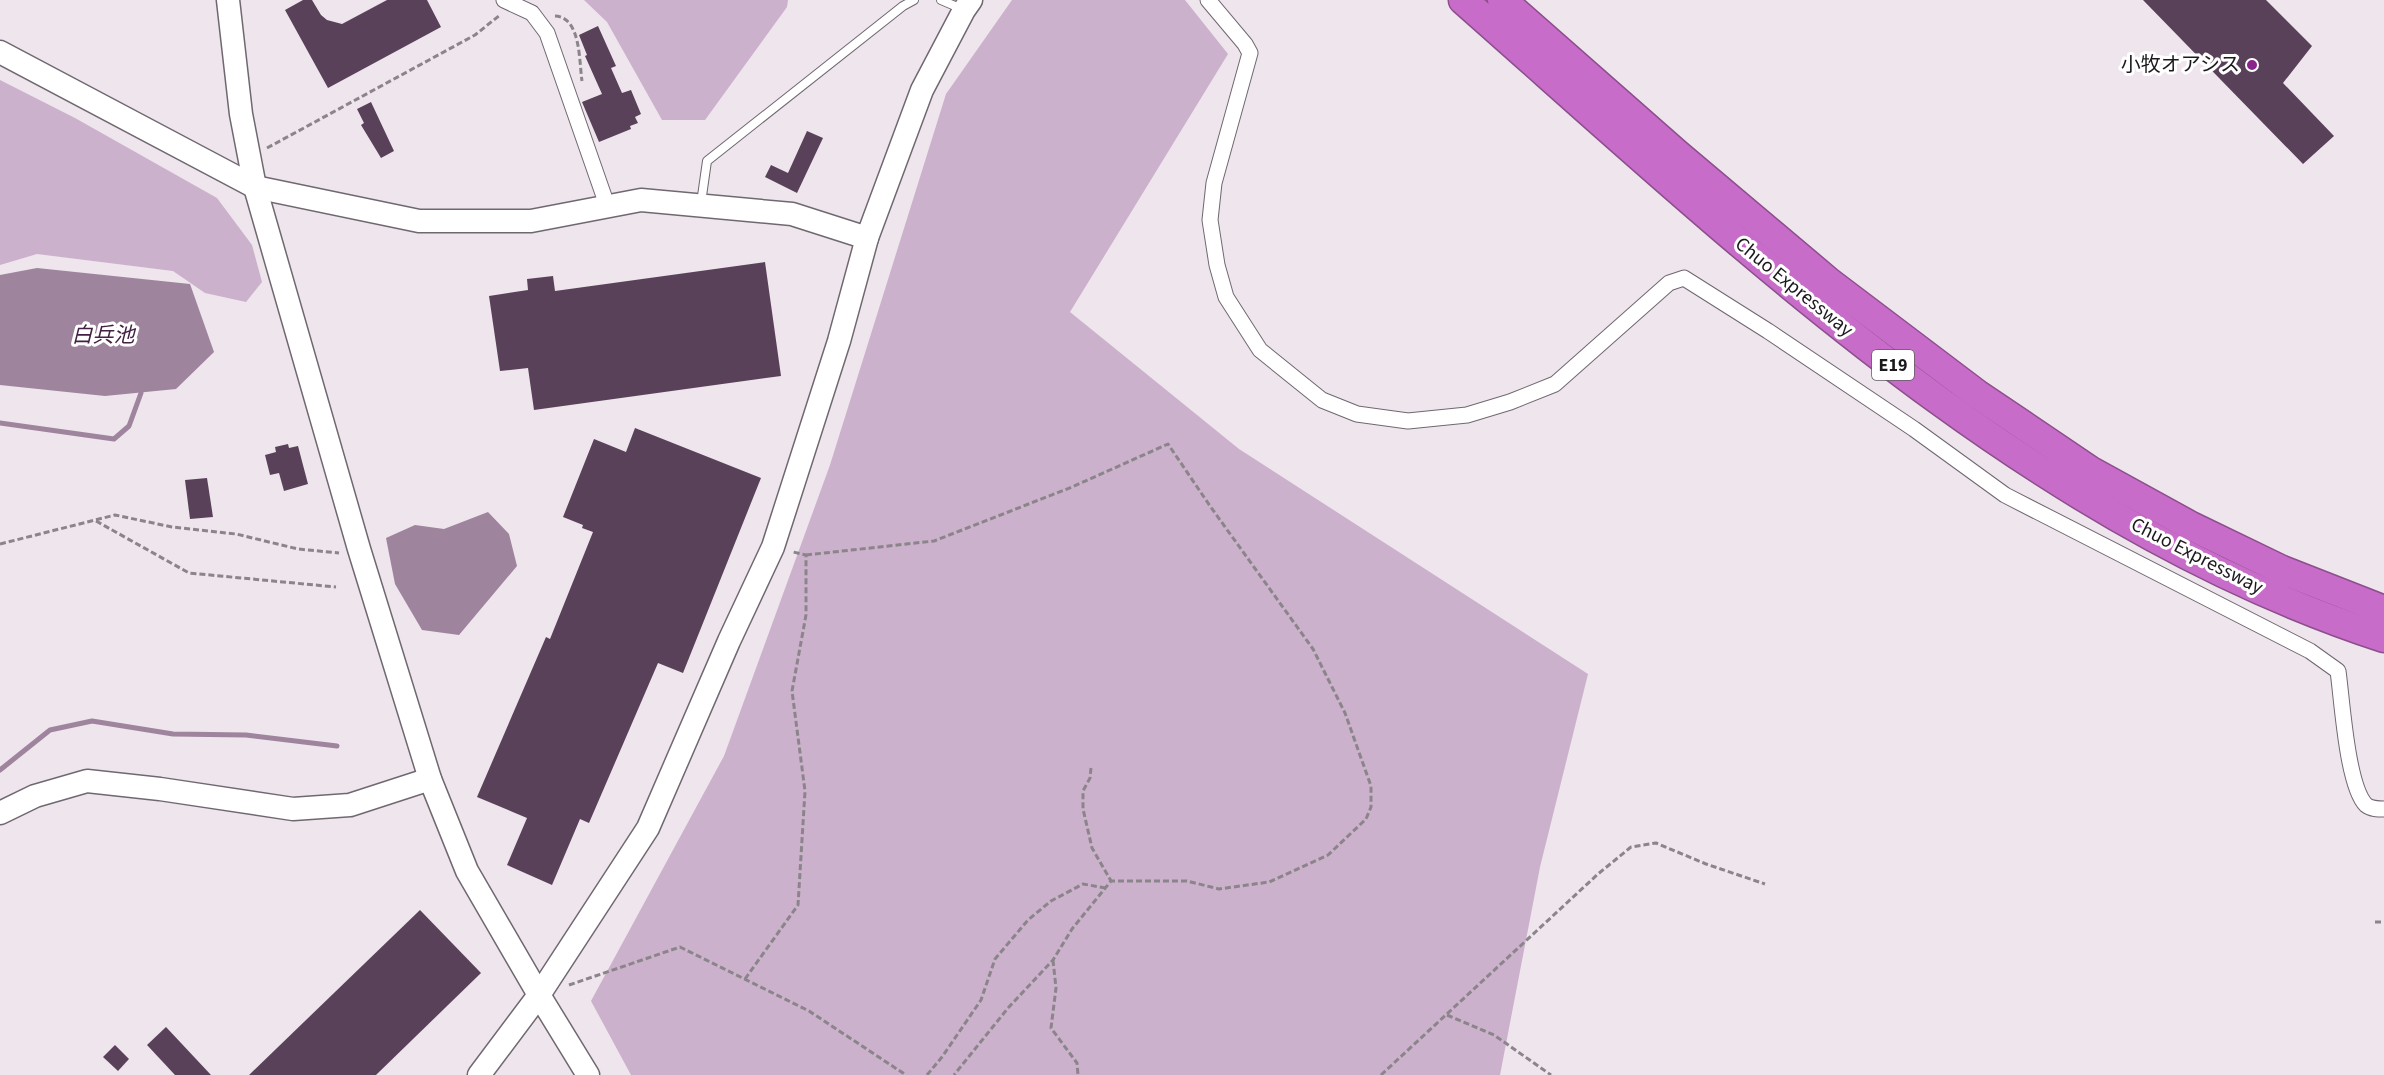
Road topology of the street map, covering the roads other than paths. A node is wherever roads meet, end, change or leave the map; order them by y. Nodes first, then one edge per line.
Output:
1 (228, 0) edge
2 (914, 0) edge
3 (941, 0) edge
4 (1208, 0) edge
5 (1462, 0) edge
6 (1502, 0) edge
7 (508, 2) edge
8 (967, 5) edge
9 (0, 52) edge
10 (255, 187) junction
11 (608, 205) junction
12 (701, 206) junction
13 (867, 238) junction
14 (2384, 610) edge
15 (2384, 638) edge
16 (430, 779) junction
17 (2384, 809) edge
18 (0, 813) edge
19 (539, 995) junction
20 (479, 1075) edge
21 (588, 1075) edge

1 - 10 street
2 - 12 lane
3 - 8 lane
4 - 17 street
5 - 15 highway, Chuo Expressway / E19
6 - 14 highway, Chuo Expressway / E19
7 - 11 street
8 - 13 street
9 - 10 street
10 - 11 street
10 - 16 street
11 - 12 street
12 - 13 street
13 - 19 street
16 - 18 street
16 - 19 street
19 - 20 street
19 - 21 street

